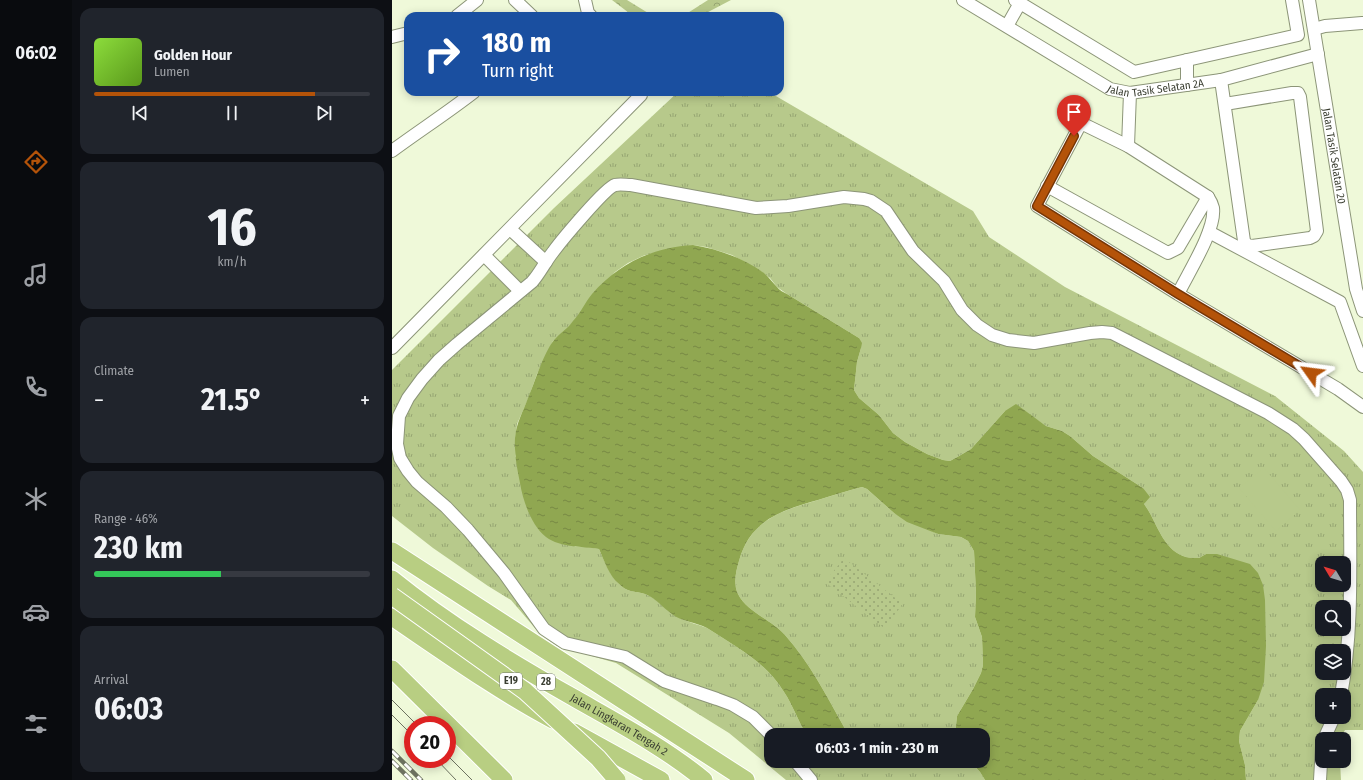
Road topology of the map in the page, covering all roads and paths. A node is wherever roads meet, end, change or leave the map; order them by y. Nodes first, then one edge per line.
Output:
1 (477, 0) edge
2 (515, 0) edge
3 (584, 0) edge
4 (963, 0) edge
5 (1292, 0) edge
6 (1309, 0) edge
7 (1017, 2) edge
8 (462, 12) edge
9 (528, 12) edge
10 (588, 12) edge
11 (1362, 23) dead end
12 (1007, 26) junction
13 (1314, 29) junction
14 (404, 34) edge
15 (392, 37) edge
16 (1318, 54) junction
17 (1187, 60) junction
18 (1221, 80) junction
19 (1187, 85) junction
20 (1130, 93) junction
21 (469, 96) edge
22 (640, 96) edge
23 (1225, 104) junction
24 (1128, 146) junction
25 (392, 151) edge
26 (1047, 186) junction
27 (1208, 197) junction
28 (510, 229) junction
29 (1209, 232) junction
30 (484, 255) junction
31 (546, 262) junction
32 (520, 291) junction
33 (1178, 294) junction
34 (1363, 311) edge
35 (392, 348) edge
36 (1363, 366) edge
37 (1363, 406) edge
38 (392, 551) edge
39 (392, 579) edge
40 (392, 596) edge
41 (392, 617) edge
42 (392, 669) edge
43 (1342, 688) edge
44 (764, 728) edge
45 (801, 768) edge
46 (1321, 768) edge
47 (504, 780) edge
48 (617, 780) edge
49 (662, 780) edge
50 (704, 780) edge
51 (746, 780) edge
52 (812, 780) edge
53 (1320, 780) edge

1 - 8 street
2 - 9 street
3 - 10 street
4 - 12 street, Jalan Tasik Selatan 2A
5 - 17 street
6 - 13 street, Jalan Tasik Selatan 20
7 - 12 street
7 - 17 street
11 - 13 street
12 - 20 street, Jalan Tasik Selatan 2A
13 - 16 street, Jalan Tasik Selatan 20
14 - 15 street
16 - 18 street, Jalan Tasik Selatan 2A
16 - 34 street, Jalan Tasik Selatan 20
17 - 19 street
18 - 19 street, Jalan Tasik Selatan 2A
18 - 23 street
19 - 20 street, Jalan Tasik Selatan 2A
20 - 24 street
21 - 25 street
22 - 28 street
23 - 23 street
24 - 26 street
24 - 27 street
26 - 27 street
26 - 33 street
27 - 29 street
28 - 30 street
28 - 31 street
29 - 33 street
29 - 36 street
30 - 32 street
30 - 35 street
31 - 32 street
31 - 43 street
32 - 44 street
33 - 37 street
38 - 51 highway
39 - 50 highway, Jalan Lingkaran Tengah 2 / 28
40 - 48 highway, E19, bridge
41 - 49 highway
42 - 47 highway
45 - 52 street
46 - 53 street

